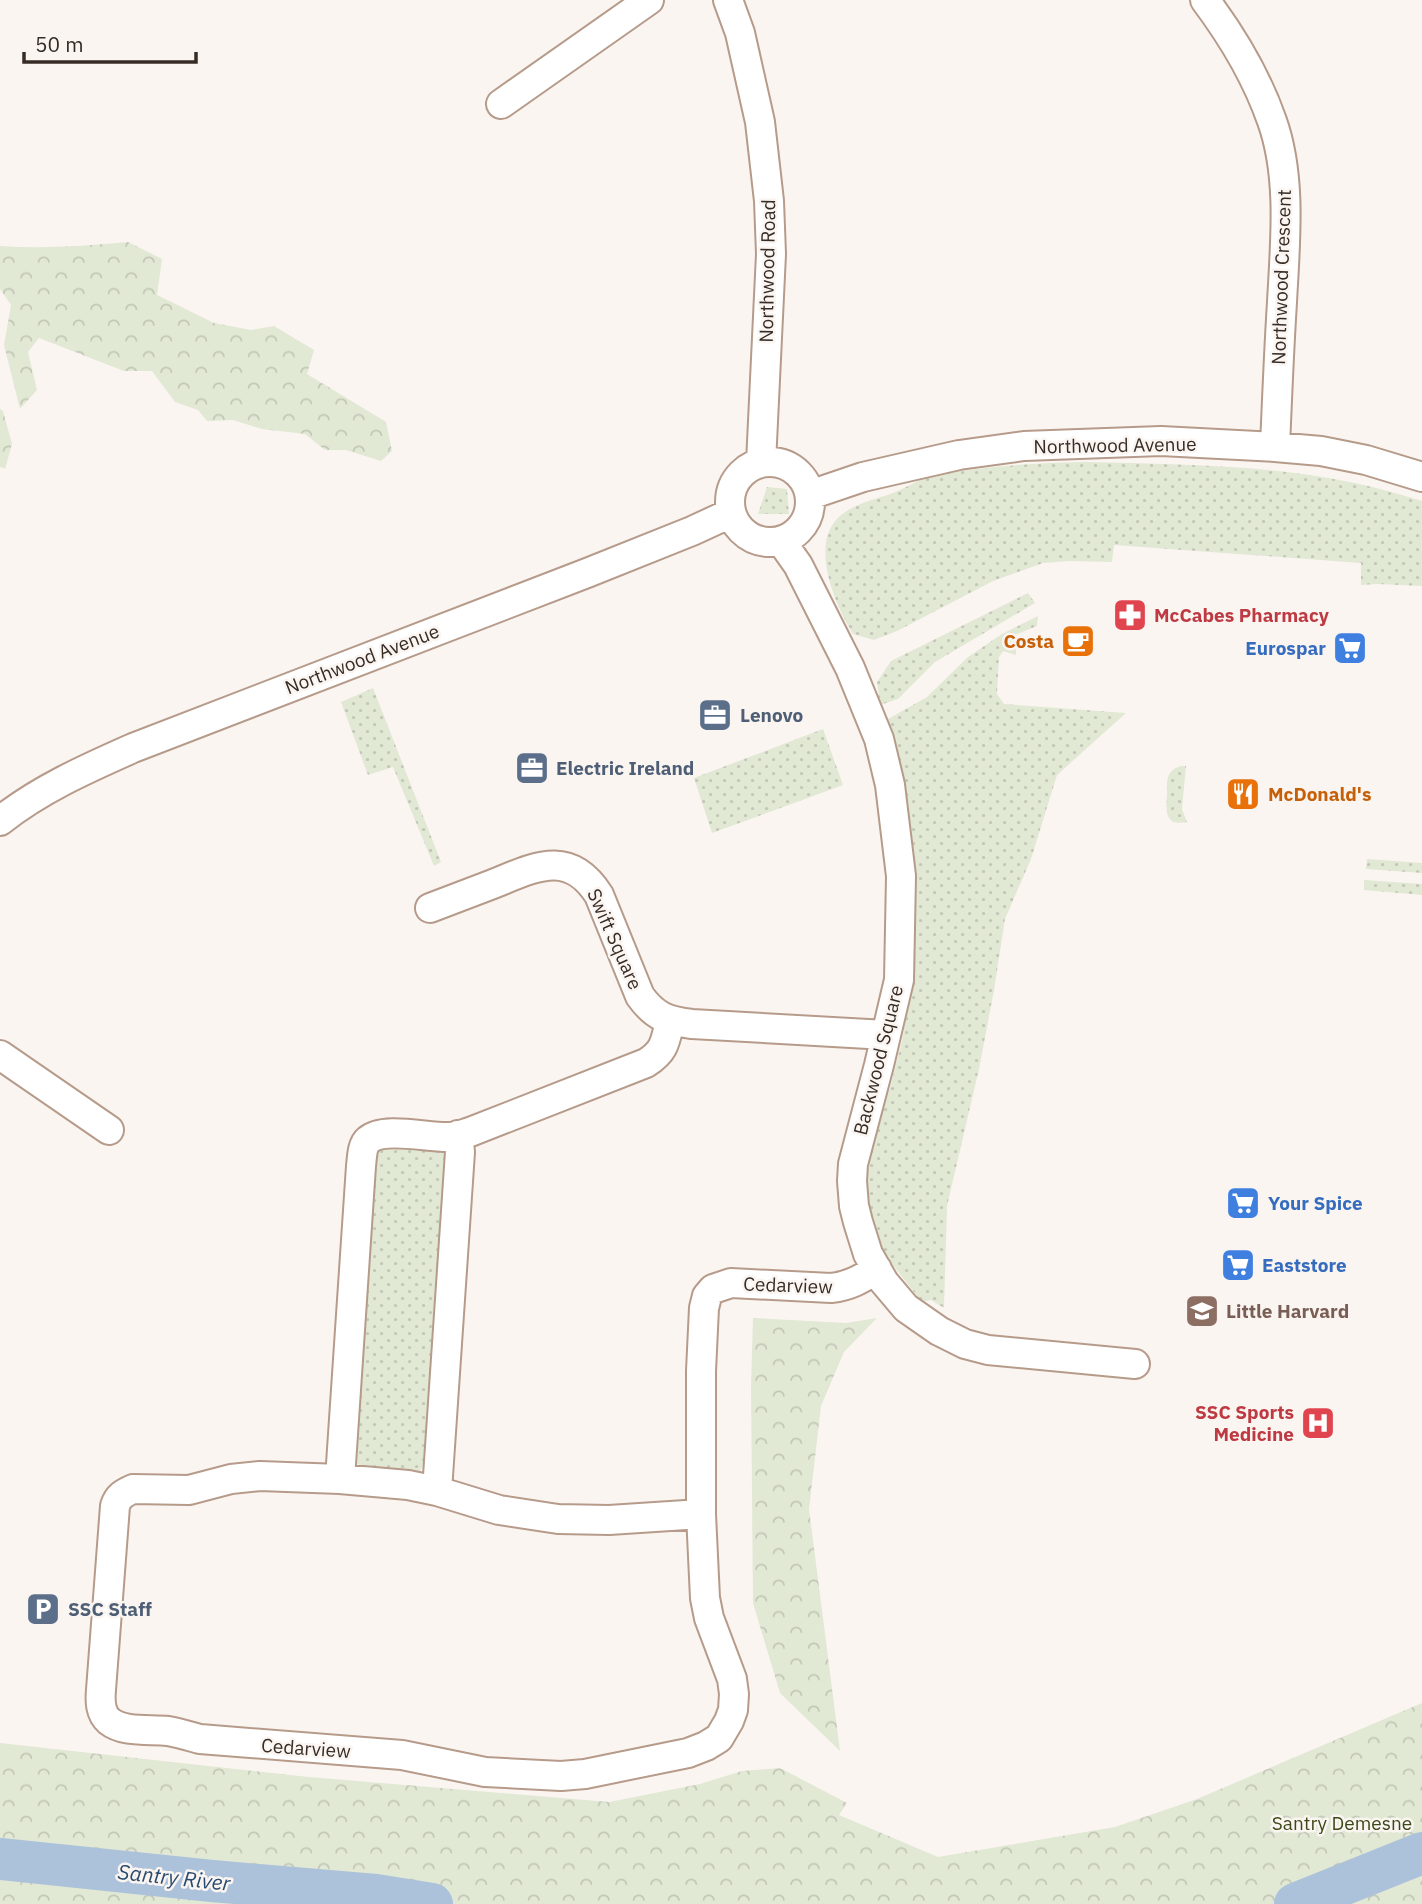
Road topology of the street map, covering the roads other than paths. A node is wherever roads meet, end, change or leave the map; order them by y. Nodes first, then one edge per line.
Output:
1 (649, 0) edge
2 (728, 0) edge
3 (1219, 6) edge
4 (501, 104) dead end
5 (1275, 447) junction
6 (761, 463) junction
7 (1422, 477) edge
8 (810, 495) junction
9 (731, 513) junction
10 (781, 541) junction
11 (0, 821) edge
12 (430, 908) dead end
13 (670, 1021) junction
14 (886, 1035) junction
15 (0, 1055) edge
16 (109, 1130) dead end
17 (458, 1135) junction
18 (877, 1269) junction
19 (1135, 1364) dead end
20 (340, 1479) junction
21 (437, 1491) junction
22 (701, 1514) junction

1 - 4 street
2 - 6 street, Northwood Road
3 - 5 street, Northwood Crescent
5 - 7 street, Northwood Avenue
5 - 8 street, Northwood Avenue
6 - 8 street
6 - 9 street
8 - 10 street
9 - 10 street
9 - 11 street, Northwood Avenue
10 - 14 street, Backwood Square
12 - 13 street, Swift Square
13 - 14 street
13 - 17 street
14 - 18 street, Backwood Square
15 - 16 street
17 - 20 street
17 - 21 street
18 - 19 street, Backwood Square
18 - 22 street, Cedarview
20 - 21 street, Cedarview
20 - 22 street, Cedarview
21 - 22 street, Cedarview

